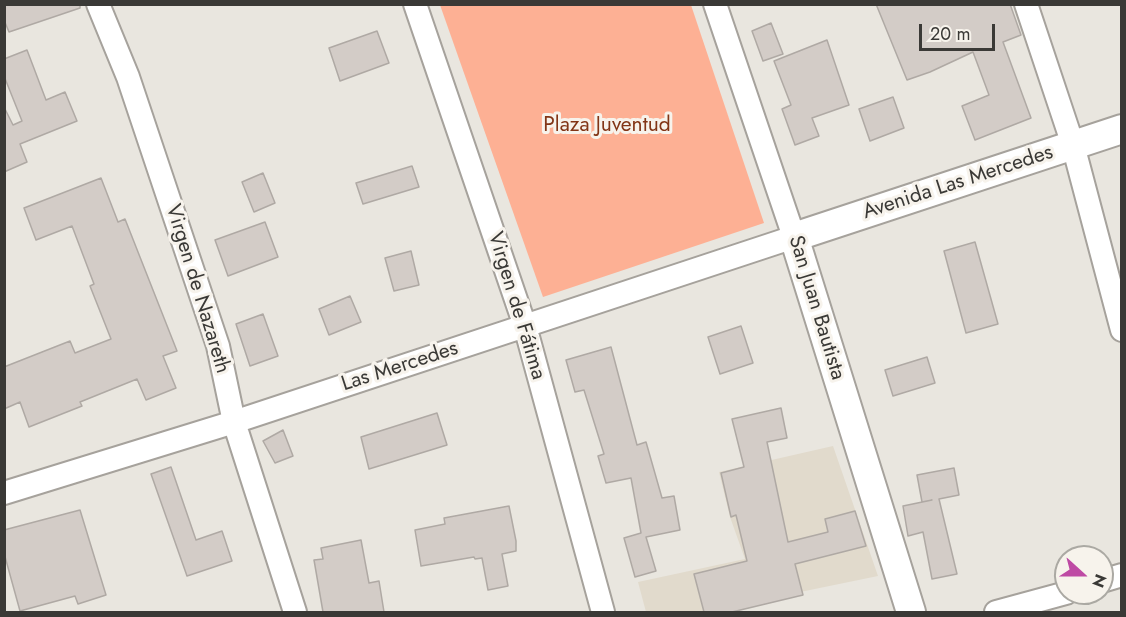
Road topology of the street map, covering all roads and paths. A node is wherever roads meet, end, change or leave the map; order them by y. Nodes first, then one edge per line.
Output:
1 (98, 4) edge
2 (415, 4) edge
3 (715, 4) edge
4 (1026, 4) edge
5 (1122, 129) edge
6 (1073, 145) junction
7 (794, 237) junction
8 (525, 326) junction
9 (1122, 330) edge
10 (234, 422) junction
11 (4, 493) edge
12 (1054, 596) edge
13 (295, 612) edge
14 (603, 612) edge
15 (911, 612) edge
16 (996, 612) edge

1 - 10 street, Virgen de Nazareth
2 - 8 street, Virgen de Fátima
3 - 7 street, San Juan Bautista
4 - 6 street
5 - 6 street, Avenida Las Mercedes
6 - 7 street, Avenida Las Mercedes
6 - 9 street
7 - 8 street, Las Mercedes
7 - 15 street, San Juan Bautista
8 - 10 street, Las Mercedes
8 - 14 street, Virgen de Fátima
10 - 11 street, Las Mercedes
10 - 13 street, Virgen de Nazareth
12 - 16 street

